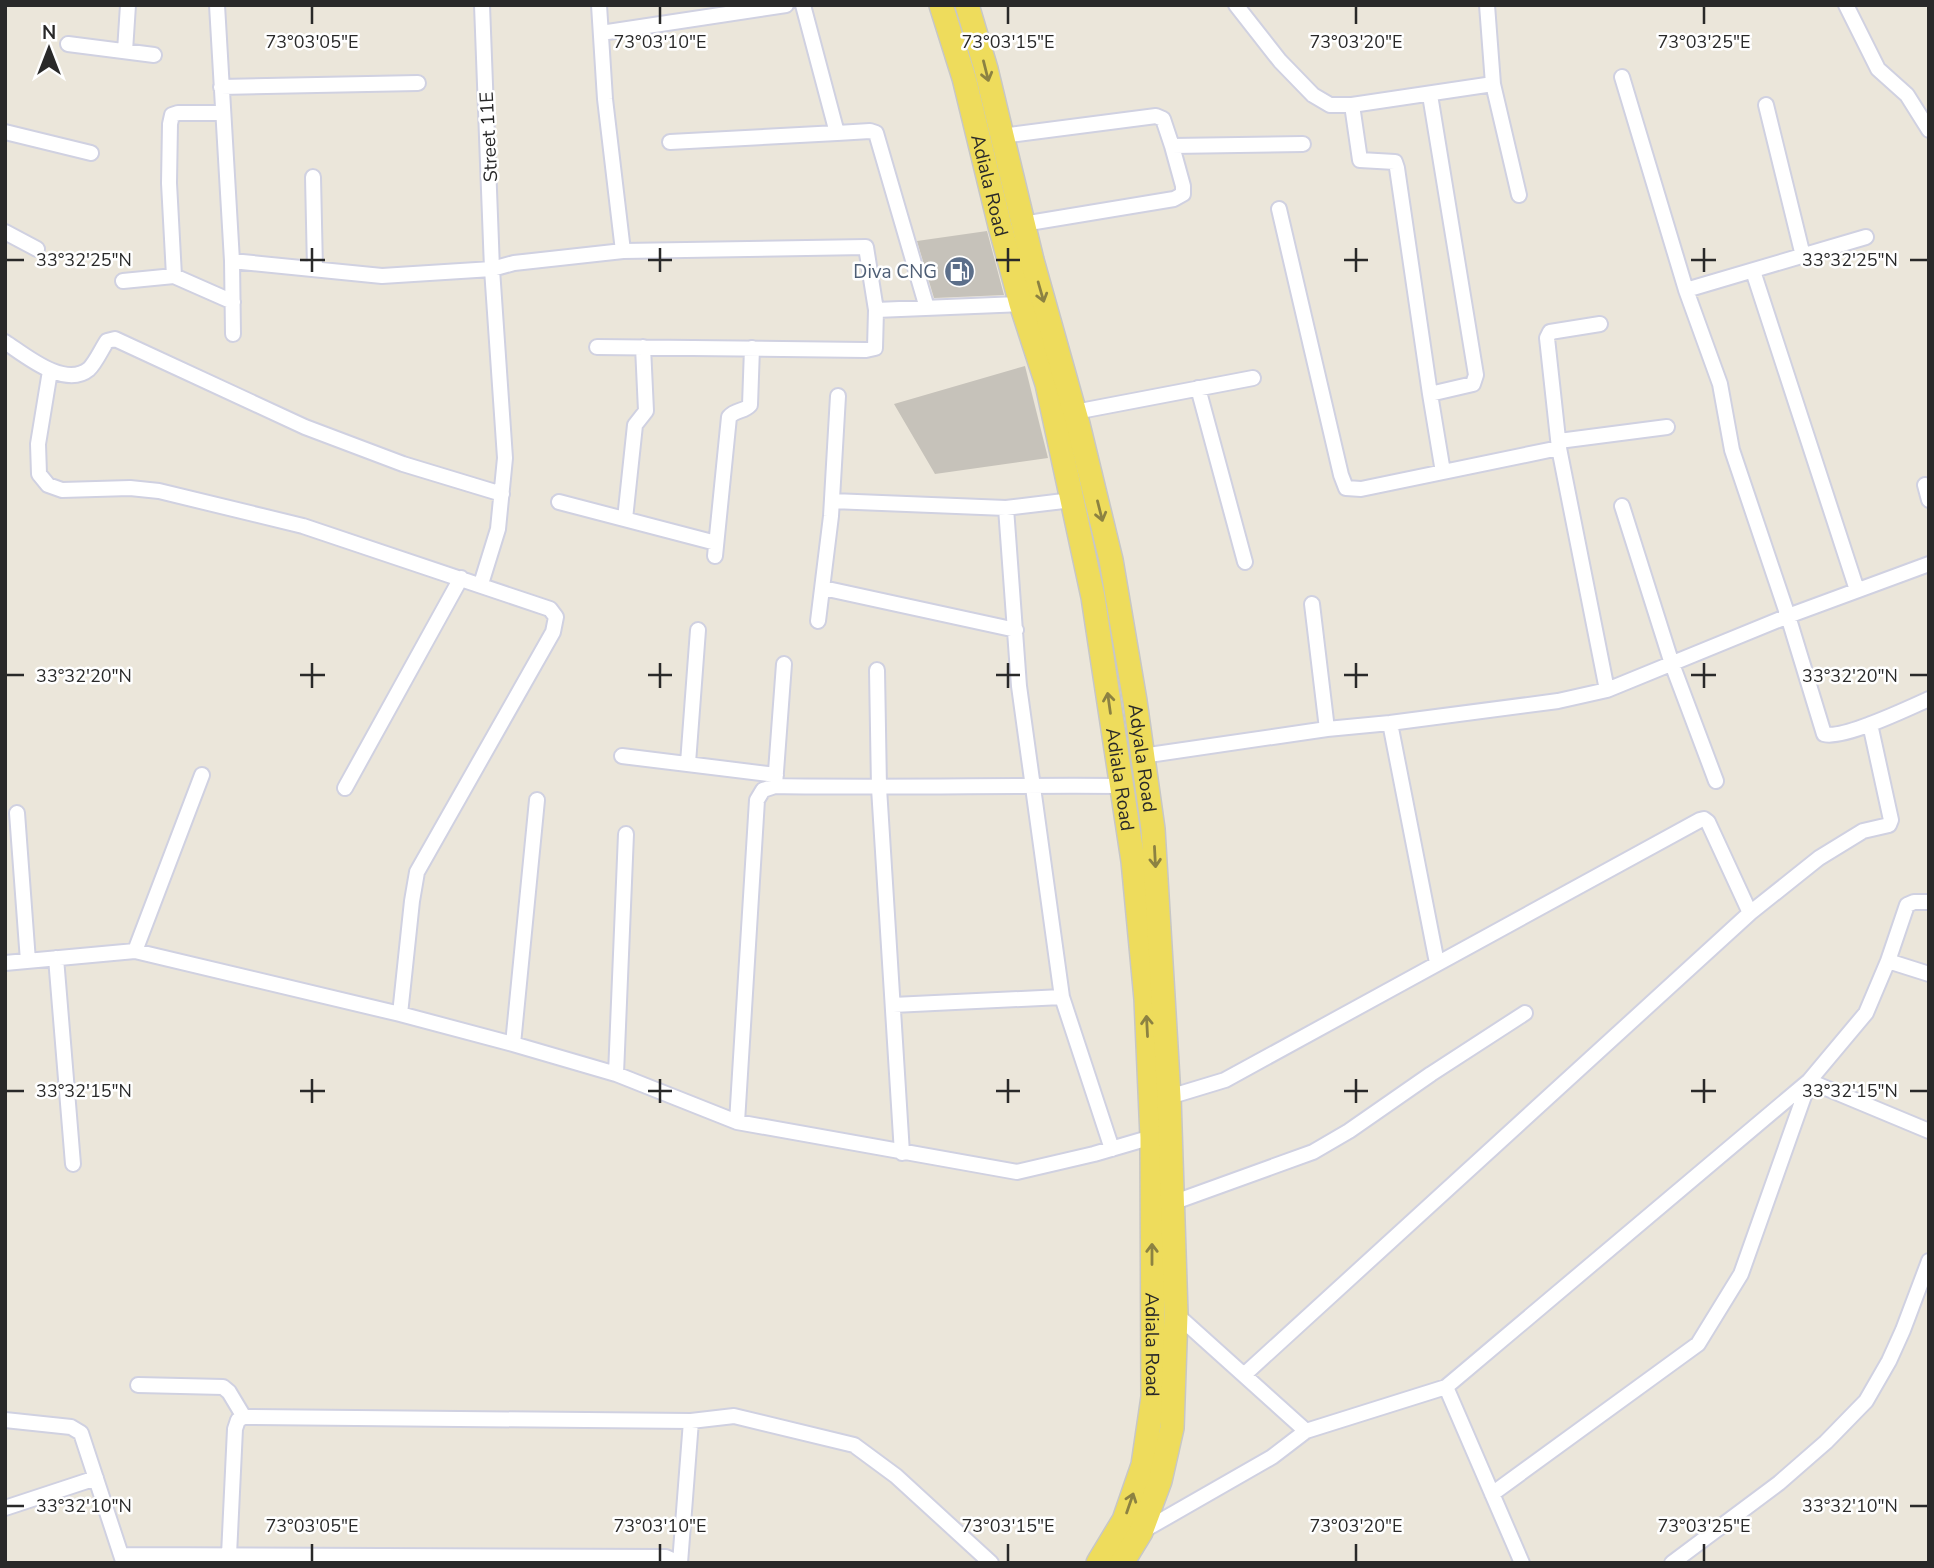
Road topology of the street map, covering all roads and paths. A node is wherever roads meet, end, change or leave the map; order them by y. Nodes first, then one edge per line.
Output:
1 (128, 5) edge
2 (217, 5) edge
3 (482, 5) edge
4 (599, 5) edge
5 (786, 5) edge
6 (803, 5) edge
7 (941, 5) edge
8 (967, 5) edge
9 (1236, 5) edge
10 (1488, 5) edge
11 (1846, 5) edge
12 (601, 33) junction
13 (68, 44) dead end
14 (125, 51) junction
15 (154, 55) dead end
16 (1622, 77) dead end
17 (418, 83) dead end
18 (1493, 84) junction
19 (221, 87) junction
20 (1430, 94) junction
21 (1352, 105) junction
22 (1766, 105) dead end
23 (222, 113) junction
24 (1929, 130) edge
25 (5, 132) edge
26 (837, 132) junction
27 (1002, 136) junction
28 (670, 142) dead end
29 (1303, 144) dead end
30 (1172, 146) junction
31 (91, 153) dead end
32 (313, 177) dead end
33 (1519, 195) dead end
34 (1279, 209) dead end
35 (1023, 224) junction
36 (5, 232) edge
37 (1866, 237) dead end
38 (37, 249) dead end
39 (623, 251) junction
40 (1803, 256) junction
41 (232, 261) junction
42 (315, 269) junction
43 (492, 269) junction
44 (1753, 271) junction
45 (174, 276) junction
46 (123, 281) dead end
47 (1686, 290) junction
48 (233, 302) junction
49 (1021, 304) junction
50 (927, 308) junction
51 (876, 310) junction
52 (1600, 324) dead end
53 (233, 334) dead end
54 (5, 342) edge
55 (597, 347) dead end
56 (643, 347) junction
57 (752, 348) junction
58 (50, 371) junction
59 (1253, 378) dead end
60 (1198, 388) junction
61 (1430, 394) junction
62 (838, 396) dead end
63 (1075, 412) junction
64 (1667, 427) dead end
65 (1559, 444) junction
66 (1443, 472) junction
67 (1925, 485) dead end
68 (502, 494) junction
69 (1072, 499) junction
70 (1929, 500) edge
71 (832, 501) junction
72 (559, 502) dead end
73 (1622, 506) dead end
74 (1006, 508) junction
75 (625, 519) junction
76 (1245, 562) dead end
77 (1929, 564) edge
78 (461, 578) junction
79 (481, 584) junction
80 (823, 588) junction
81 (1857, 590) junction
82 (1312, 604) dead end
83 (1788, 616) junction
84 (818, 621) dead end
85 (698, 630) dead end
86 (1016, 630) junction
87 (784, 664) dead end
88 (1672, 664) junction
89 (877, 670) dead end
90 (1607, 690) junction
91 (1929, 699) edge
92 (1390, 723) junction
93 (1870, 724) junction
94 (1327, 729) junction
95 (622, 756) dead end
96 (1142, 756) junction
97 (688, 763) junction
98 (202, 775) dead end
99 (775, 781) junction
100 (1716, 781) dead end
101 (1034, 785) junction
102 (1122, 786) junction
103 (345, 788) dead end
104 (879, 788) junction
105 (537, 800) dead end
106 (17, 813) dead end
107 (626, 834) dead end
108 (1929, 902) edge
109 (1750, 913) junction
110 (135, 951) junction
111 (56, 958) junction
112 (27, 961) junction
113 (1888, 961) junction
114 (5, 963) edge
115 (1437, 963) junction
116 (1929, 974) edge
117 (1062, 997) junction
118 (893, 1005) junction
119 (1525, 1013) dead end
120 (400, 1014) junction
121 (513, 1044) junction
122 (616, 1074) junction
123 (1809, 1081) junction
124 (1169, 1097) junction
125 (737, 1122) junction
126 (1929, 1131) edge
127 (1152, 1137) junction
128 (1112, 1149) junction
129 (902, 1153) junction
130 (73, 1164) dead end
131 (1172, 1203) junction
132 (1929, 1261) edge
133 (1176, 1314) junction
134 (1245, 1374) junction
135 (138, 1385) dead end
136 (1446, 1387) junction
137 (244, 1417) junction
138 (5, 1420) edge
139 (691, 1421) junction
140 (1306, 1431) junction
141 (96, 1478) junction
142 (1492, 1494) junction
143 (5, 1508) edge
144 (1141, 1532) junction
145 (229, 1555) junction
146 (122, 1559) edge
147 (679, 1563) edge
148 (991, 1563) edge
149 (1098, 1563) edge
150 (1122, 1563) edge
151 (1522, 1563) edge
152 (1672, 1563) edge

1 - 14 street
2 - 19 street
3 - 43 street, Street 11E
4 - 12 street
5 - 12 street
6 - 26 street
7 - 49 main road, Adiala Road
8 -> 27 main road, Adyala Road
9 - 21 street
10 - 18 street
11 - 24 street
12 - 39 street
13 - 14 street
14 - 15 street
16 - 47 street
17 - 19 street
18 - 20 street
18 - 33 street
19 - 23 street
20 - 21 street
20 - 61 street
21 - 61 street
22 - 40 street
23 - 41 street
23 - 45 street
25 - 31 street
26 - 28 street
26 - 50 street
27 - 30 street
27 - 35 main road, Adyala Road
29 - 30 street
30 - 35 street
32 - 42 street
34 - 66 street
35 -> 63 main road, Adyala Road
36 - 38 street
37 - 40 street
39 - 43 street
39 - 51 street
40 - 44 street
41 - 42 street
41 - 48 street
42 - 43 street
43 - 68 street, Street 11E
44 - 47 street
44 - 81 street
45 - 46 street
45 - 48 street
47 - 83 street
48 - 53 street
49 - 50 street
49 - 69 main road, Adiala Road
50 - 51 street
51 - 57 street
52 - 65 street
54 - 58 street
55 - 56 street
56 - 57 street
56 - 75 street
57 - 75 street
58 - 68 street
58 - 78 street
59 - 60 street
60 - 63 street
60 - 76 street
61 - 66 street
62 - 71 street
63 -> 96 main road, Adyala Road
64 - 65 street
65 - 66 street
65 - 90 street
67 - 70 street
68 - 79 street, Street 11E
69 - 74 street
102 -> 69 main road, Adiala Road
71 - 74 street
71 - 80 street
72 - 75 street
73 - 88 street
74 - 86 street
77 - 81 street
78 - 79 street
78 - 103 street
79 - 120 street
80 - 84 street
80 - 86 street
81 - 83 street
82 - 94 street
83 - 88 street
83 - 93 street
85 - 97 street
86 - 101 street
87 - 99 street
88 - 90 street
88 - 100 street
89 - 104 street
90 - 92 street
91 - 93 street
92 - 94 street
92 - 115 street
93 - 109 street
94 - 96 street
95 - 97 street
96 -> 124 main road, Adyala Road
97 - 99 street
98 - 110 street
99 - 104 street
99 - 125 street
101 - 102 street
101 - 104 street
101 - 117 street
127 -> 102 main road, Adiala Road
104 - 118 street
105 - 121 street
106 - 112 street
107 - 122 street
108 - 113 street
109 - 115 street
109 - 134 street
110 - 111 street
110 - 120 street
111 - 112 street
111 - 130 street
112 - 114 street
113 - 116 street
113 - 123 street
115 - 124 street
117 - 118 street
117 - 128 street
118 - 129 street
119 - 131 street
120 - 121 street
121 - 122 street
122 - 125 street
123 - 126 street
123 - 136 street
123 - 142 street
124 - 131 main road, Adyala Road
125 - 129 street
127 - 128 street
149 -> 127 main road, Adiala Road
128 - 129 street
131 - 133 main road, Adyala Road
132 - 152 street
133 - 134 street
133 - 144 main road, Adyala Road
134 - 140 street
135 - 137 street
136 - 140 street
136 - 142 street
137 - 139 street
137 - 145 street
138 - 141 street
139 - 147 street
139 - 148 street
140 - 144 street
141 - 143 street
141 - 146 street
142 - 151 street
144 - 150 main road, Adyala Road
145 - 146 street
145 - 147 street

